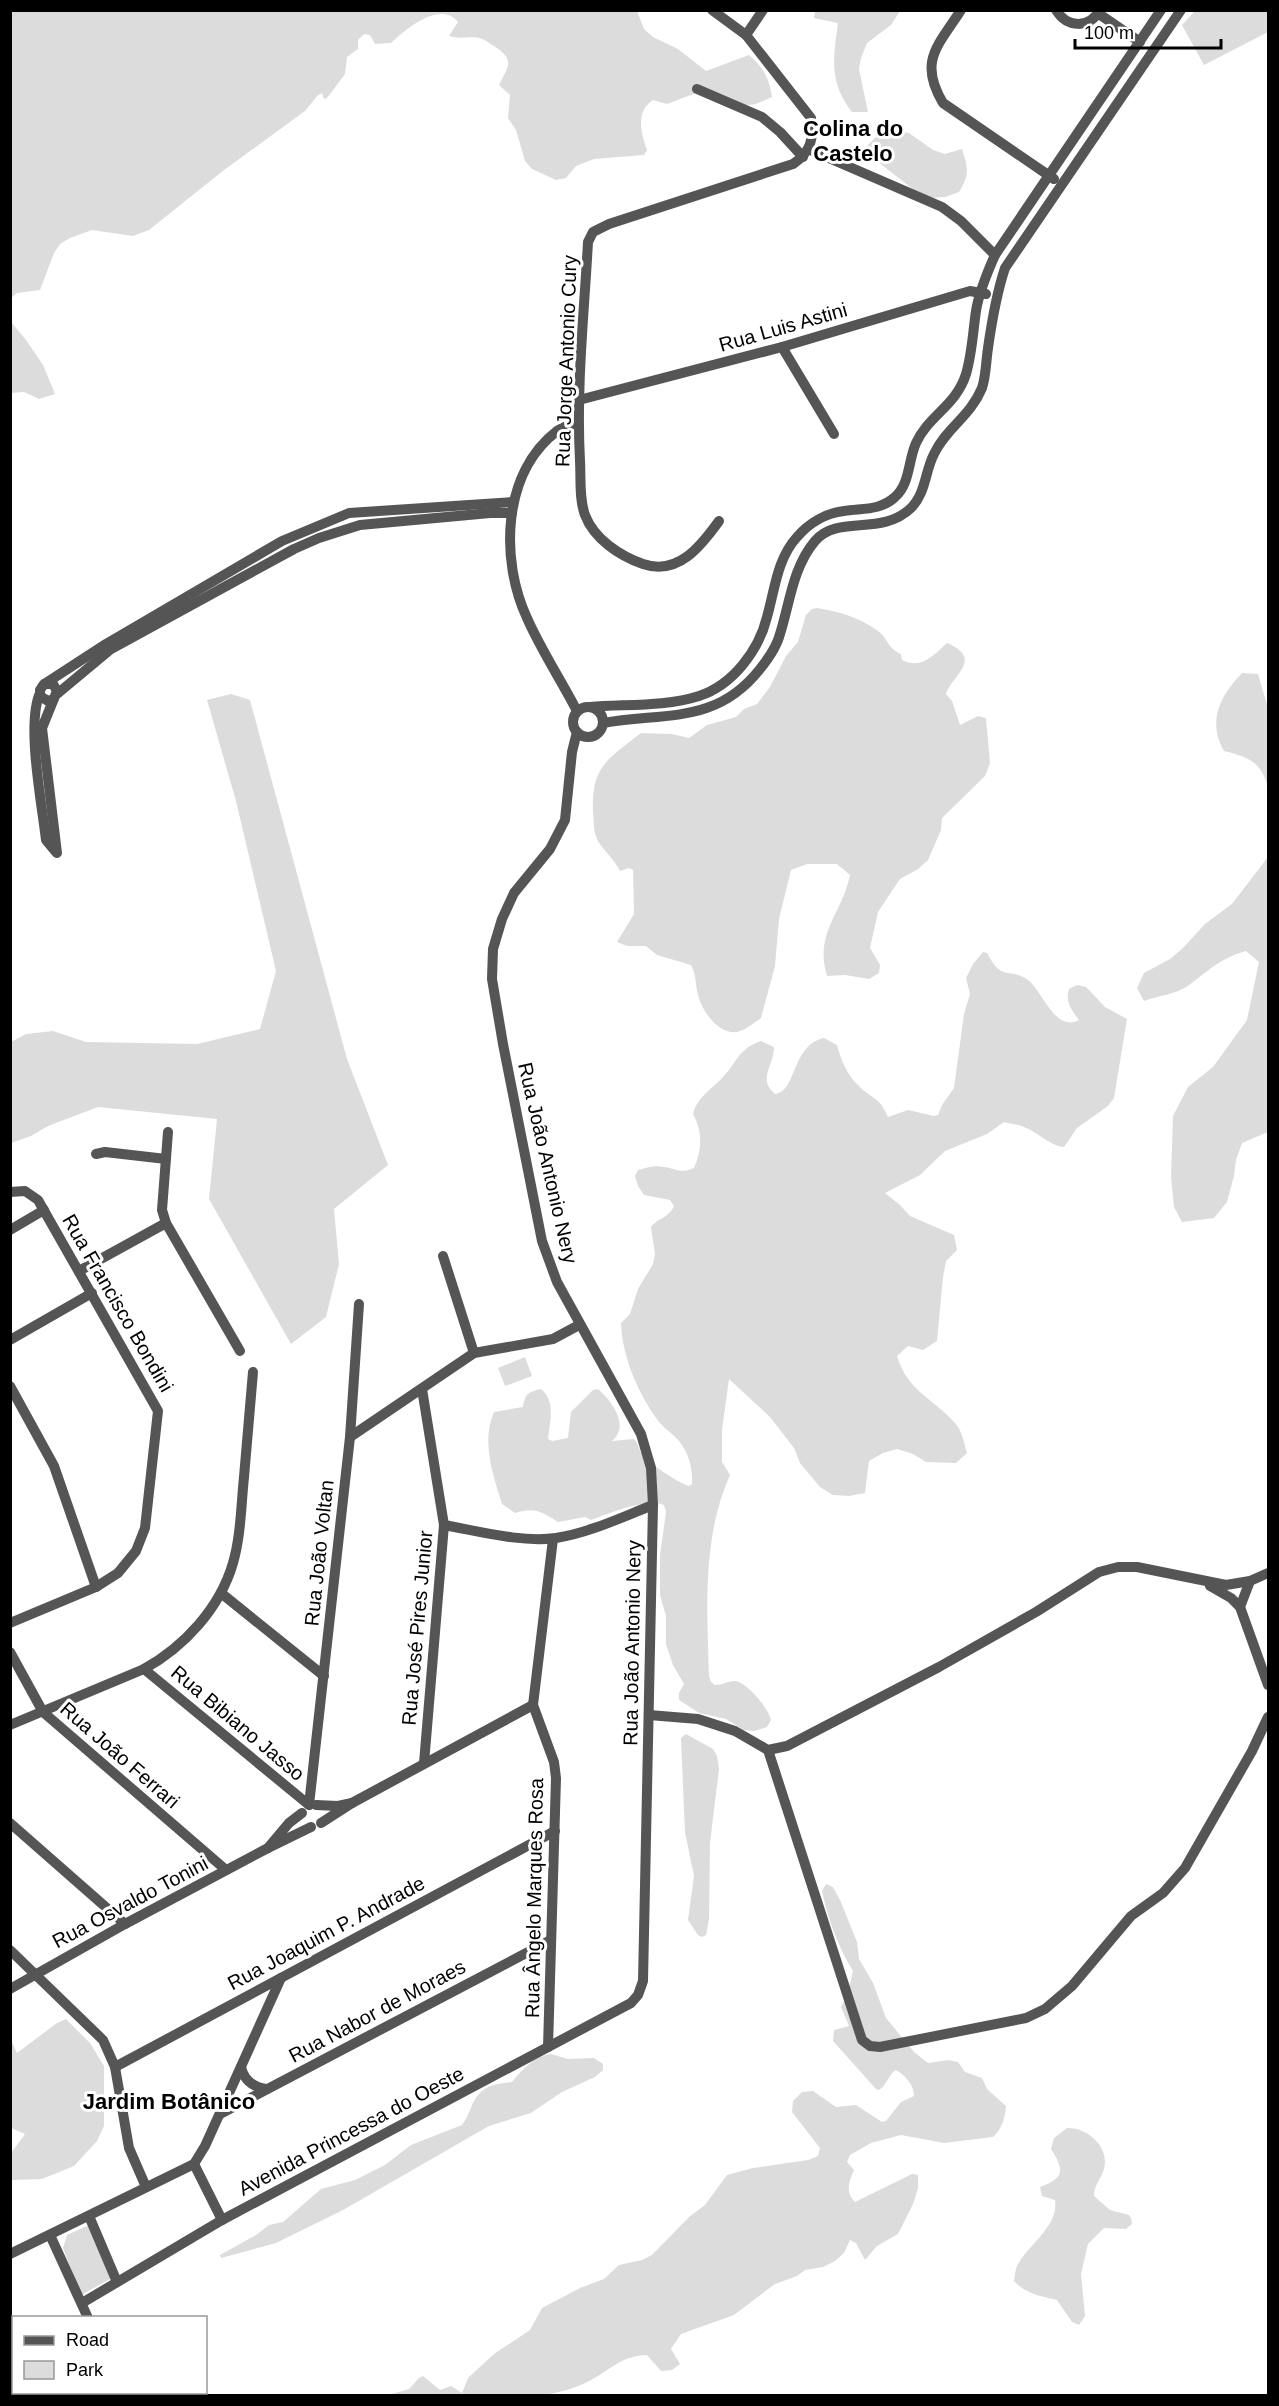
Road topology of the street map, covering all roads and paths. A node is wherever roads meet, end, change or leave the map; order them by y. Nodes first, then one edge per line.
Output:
1 (712, 10) edge
2 (763, 10) edge
3 (962, 10) edge
4 (1056, 10) edge
5 (1161, 10) edge
6 (1181, 10) edge
7 (1100, 12) edge
8 (746, 35) junction
9 (1140, 42) junction
10 (697, 90) dead end
11 (805, 153) junction
12 (1049, 176) junction
13 (1062, 184) junction
14 (995, 255) junction
15 (981, 293) junction
16 (995, 295) junction
17 (782, 347) junction
18 (579, 400) junction
19 (578, 422) junction
20 (834, 434) dead end
21 (513, 508) junction
22 (358, 512) junction
23 (719, 521) dead end
24 (360, 525) junction
25 (317, 533) junction
26 (46, 683) junction
27 (40, 693) junction
28 (55, 696) junction
29 (590, 707) junction
30 (577, 711) junction
31 (603, 723) junction
32 (577, 732) junction
33 (168, 1132) dead end
34 (96, 1154) dead end
35 (166, 1159) junction
36 (10, 1192) edge
37 (44, 1210) junction
38 (166, 1223) junction
39 (10, 1230) edge
40 (443, 1256) dead end
41 (79, 1271) junction
42 (92, 1293) junction
43 (359, 1304) dead end
44 (579, 1325) junction
45 (10, 1340) edge
46 (240, 1351) dead end
47 (474, 1353) junction
48 (253, 1372) dead end
49 (10, 1386) edge
50 (422, 1389) junction
51 (350, 1437) junction
52 (653, 1505) junction
53 (444, 1525) junction
54 (553, 1539) junction
55 (1269, 1573) edge
56 (1195, 1580) junction
57 (1250, 1581) junction
58 (96, 1587) junction
59 (220, 1593) junction
60 (1240, 1607) junction
61 (10, 1623) edge
62 (10, 1652) edge
63 (144, 1669) junction
64 (324, 1676) junction
65 (1269, 1685) edge
66 (533, 1705) junction
67 (43, 1712) junction
68 (649, 1715) junction
69 (1269, 1717) edge
70 (10, 1725) edge
71 (1269, 1740) edge
72 (768, 1750) junction
73 (1252, 1751) junction
74 (424, 1763) junction
75 (352, 1803) junction
76 (309, 1808) junction
77 (10, 1823) edge
78 (316, 1825) junction
79 (555, 1831) junction
80 (268, 1848) junction
81 (226, 1870) junction
82 (125, 1924) junction
83 (551, 1940) junction
84 (10, 1950) edge
85 (36, 1973) junction
86 (281, 1978) junction
87 (10, 1989) edge
88 (638, 1995) joint
89 (548, 2047) junction
90 (115, 2067) junction
91 (241, 2067) junction
92 (266, 2089) junction
93 (220, 2114) junction
94 (194, 2164) junction
95 (147, 2187) junction
96 (89, 2216) junction
97 (222, 2220) junction
98 (50, 2235) junction
99 (10, 2254) edge
100 (117, 2282) junction
101 (82, 2303) junction
102 (87, 2316) edge

1 - 8 street
2 - 8 street
3 - 12 street
4 - 7 street
5 - 9 street
6 - 13 street
7 - 9 street
8 - 11 street
9 - 12 street
10 - 11 street
11 - 14 street
11 - 18 street, Rua Jorge Antonio Cury
12 - 13 street
12 - 14 street
13 - 16 street
14 - 15 street
15 - 16 street, Rua Luis Astini
15 - 17 street, Rua Luis Astini
15 - 29 street
16 - 31 street
17 - 18 street, Rua Luis Astini
17 - 20 street
18 - 19 street, Rua Jorge Antonio Cury
19 - 21 street
19 - 23 street, Rua Jorge Antonio Cury
21 - 22 street
21 - 24 street
21 - 30 street
22 - 24 street
22 - 25 street
24 - 25 street
25 - 26 street
25 - 28 street
26 - 27 street
26 - 28 street
27 - 28 street
27 - 28 street
29 - 30 street
29 - 31 street
30 - 32 street
31 - 32 street
32 - 44 street, Rua João Antonio Nery
33 - 35 street
34 - 35 street
35 - 38 street
36 - 37 street, Rua Francisco Bondini
37 - 39 street
37 - 41 street, Rua Francisco Bondini
38 - 41 street
38 - 46 street
40 - 47 street
41 - 42 street, Rua Francisco Bondini
42 - 45 street
42 - 58 street, Rua Francisco Bondini
43 - 51 street, Rua João Voltan
44 - 47 street
44 - 52 street, Rua João Antonio Nery
47 - 50 street
48 - 59 street
49 - 58 street
50 - 51 street
50 - 53 street, Rua José Pires Junior
51 - 64 street, Rua João Voltan
52 - 54 street
52 - 68 street, Rua João Antonio Nery
53 - 54 street
53 - 74 street, Rua José Pires Junior
54 - 66 street, Rua Ângelo Marques Rosa
55 - 57 street
56 - 57 street
56 - 60 street
56 - 72 street
57 - 60 street
58 - 61 street, Rua Francisco Bondini
59 - 63 street
59 - 64 street
60 - 65 street
62 - 67 street, Rua João Ferrari
63 - 67 street
63 - 76 street, Rua Bibiano Jasso
64 - 76 street, Rua João Voltan
66 - 74 street, Rua Osvaldo Tonini
66 - 79 street, Rua Ângelo Marques Rosa
67 - 70 street
67 - 81 street, Rua João Ferrari
68 - 72 street
68 - 88 street, Rua João Antonio Nery
69 - 73 street
71 - 73 street
72 - 73 street
74 - 75 street, Rua Osvaldo Tonini
75 - 76 street, Rua Osvaldo Tonini
75 - 78 street, Rua Osvaldo Tonini
76 - 78 street
76 - 78 street
76 - 80 street, Rua Osvaldo Tonini
77 - 82 street
78 - 80 street, Rua Osvaldo Tonini
79 - 83 street, Rua Ângelo Marques Rosa
79 - 86 street, Rua Joaquim P. Andrade
80 - 81 street, Rua Osvaldo Tonini
81 - 82 street, Rua Osvaldo Tonini
82 - 85 street, Rua Osvaldo Tonini
83 - 89 street, Rua Ângelo Marques Rosa
83 - 92 street, Rua Nabor de Moraes
84 - 85 street
85 - 87 street, Rua Osvaldo Tonini
85 - 90 street
86 - 90 street, Rua Joaquim P. Andrade
86 - 91 street
88 - 89 street, Avenida Princessa do Oeste
89 - 97 street, Avenida Princessa do Oeste
90 - 95 street
91 - 92 street
91 - 93 street
92 - 93 street, Rua Nabor de Moraes
93 - 94 street
94 - 95 street
94 - 97 street
95 - 96 street
96 - 98 street
96 - 100 street
97 - 100 street, Avenida Princessa do Oeste
98 - 99 street
98 - 101 street
100 - 101 street, Avenida Princessa do Oeste
101 - 102 street

